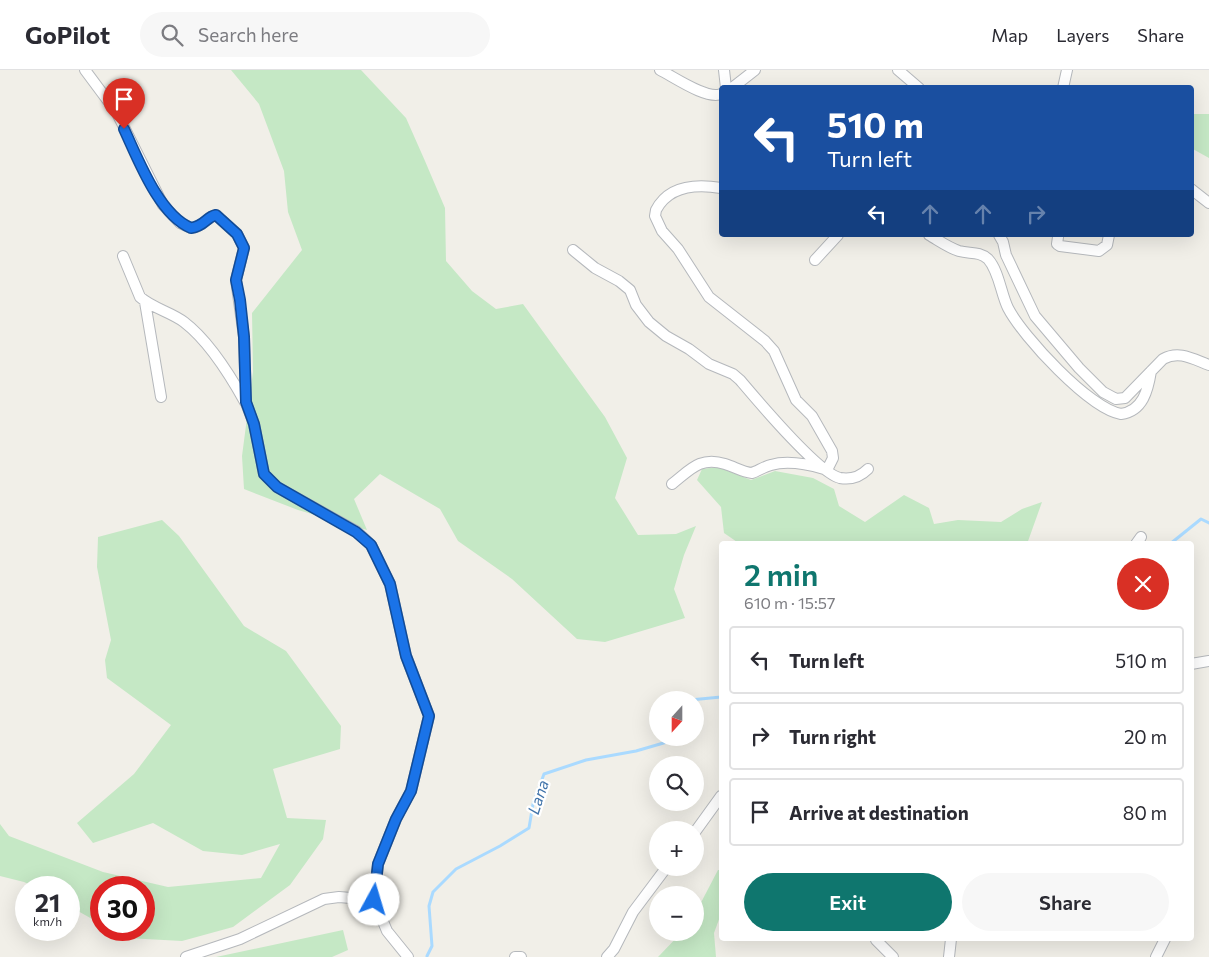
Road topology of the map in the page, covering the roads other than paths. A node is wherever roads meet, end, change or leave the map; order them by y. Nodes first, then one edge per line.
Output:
1 (85, 70) edge
2 (660, 70) edge
3 (724, 70) edge
4 (755, 70) edge
5 (898, 70) edge
6 (1068, 70) edge
7 (726, 85) edge
8 (736, 85) edge
9 (916, 85) edge
10 (1064, 85) edge
11 (719, 95) edge
12 (719, 188) edge
13 (1194, 191) edge
14 (1209, 203) edge
15 (836, 237) edge
16 (933, 237) edge
17 (1000, 237) edge
18 (1058, 237) edge
19 (1109, 237) edge
20 (574, 250) dead end
21 (123, 256) dead end
22 (814, 260) dead end
23 (145, 302) junction
24 (1209, 365) edge
25 (1151, 371) junction
26 (161, 397) dead end
27 (246, 402) junction
28 (868, 469) dead end
29 (827, 470) junction
30 (672, 484) dead end
31 (1209, 661) edge
32 (1194, 663) edge
33 (719, 799) edge
34 (703, 821) edge
35 (660, 876) edge
36 (374, 900) junction
37 (877, 941) edge
38 (951, 941) edge
39 (1165, 941) edge
40 (186, 957) edge
41 (408, 957) edge
42 (515, 957) edge
43 (521, 957) edge
44 (607, 957) edge
45 (893, 957) edge
46 (949, 957) edge
47 (1156, 957) edge

1 - 27 street
2 - 11 street
3 - 7 street
4 - 8 street
5 - 9 street
6 - 10 street
12 - 29 street
13 - 14 street
15 - 22 street
16 - 25 street
17 - 25 street
18 - 19 street
20 - 29 street
21 - 23 street
23 - 26 street
23 - 27 street
24 - 25 street
27 - 36 street
28 - 29 street
29 - 30 street
31 - 32 street
33 - 34 street
35 - 44 street
36 - 40 street
36 - 41 street
37 - 45 street
38 - 46 street
39 - 47 street
42 - 43 street

